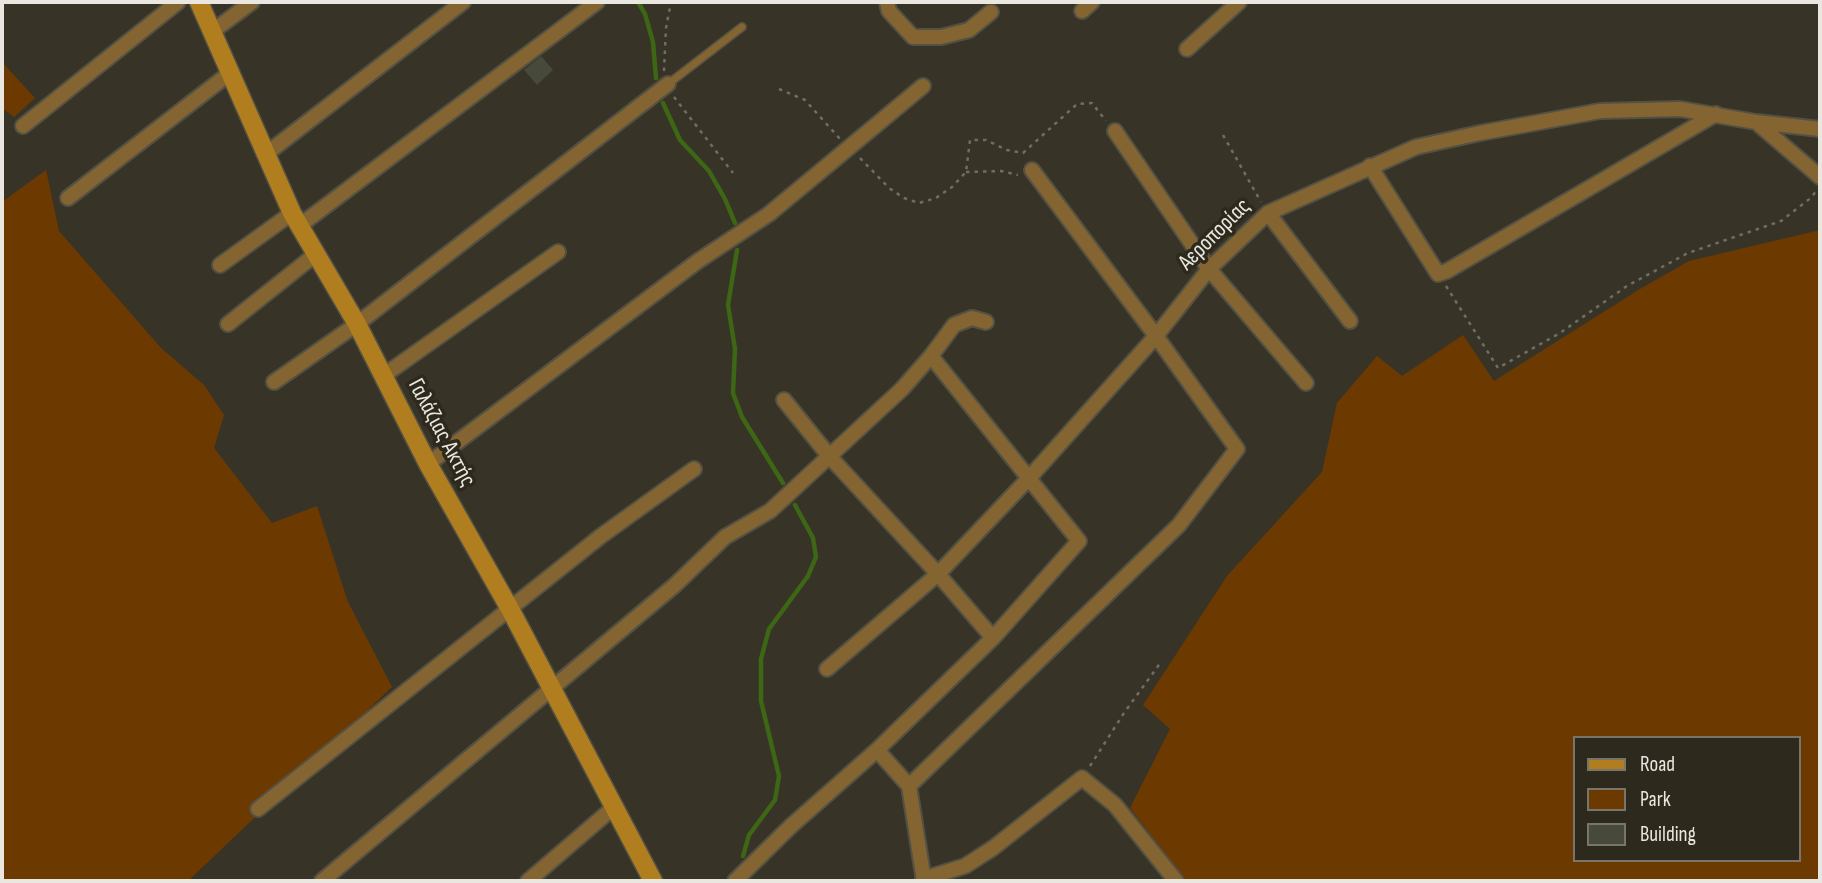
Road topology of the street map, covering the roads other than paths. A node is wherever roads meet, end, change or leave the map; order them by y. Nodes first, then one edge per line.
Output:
1 (178, 2) edge
2 (199, 2) edge
3 (252, 2) edge
4 (463, 2) edge
5 (597, 2) edge
6 (887, 2) edge
7 (1238, 2) edge
8 (991, 12) dead end
9 (742, 27) dead end
10 (213, 31) junction
11 (1187, 49) dead end
12 (230, 73) junction
13 (668, 84) joint
14 (923, 86) dead end
15 (1716, 114) junction
16 (1756, 122) junction
17 (23, 126) dead end
18 (1820, 129) edge
19 (1115, 131) road end
20 (266, 154) junction
21 (1370, 166) junction
22 (1032, 170) dead end
23 (1820, 177) edge
24 (68, 198) dead end
25 (1268, 213) junction
26 (295, 219) junction
27 (558, 252) dead end
28 (316, 254) junction
29 (220, 265) dead end
30 (1209, 268) junction
31 (1350, 321) dead end
32 (986, 322) dead end
33 (228, 324) dead end
34 (357, 324) junction
35 (1156, 336) junction
36 (930, 356) junction
37 (383, 376) junction
38 (274, 382) dead end
39 (1307, 383) dead end
40 (784, 400) dead end
41 (830, 457) junction
42 (428, 464) junction
43 (694, 469) dead end
44 (1030, 477) junction
45 (938, 574) junction
46 (510, 609) junction
47 (993, 638) junction
48 (827, 669) dead end
49 (552, 690) junction
50 (877, 750) junction
51 (909, 786) junction
52 (613, 808) junction
53 (258, 809) dead end
54 (923, 880) edge
55 (322, 881) edge
56 (528, 881) edge
57 (653, 881) edge
58 (735, 881) edge
59 (1176, 881) edge

1 - 17 street
2 - 10 street, Γαλάζιας Ακτής
3 - 10 street
4 - 20 street
5 - 26 street
6 - 8 street
7 - 11 street
9 - 13 lane
10 - 12 street, Γαλάζιας Ακτής
12 - 20 street, Γαλάζιας Ακτής
12 - 24 street
13 - 34 street
14 - 42 street
15 - 16 street, Αεροπορίας
15 - 21 street, Αεροπορίας
15 - 21 street
16 - 18 street, Αεροπορίας
16 - 23 street
19 - 30 street
20 - 26 street, Γαλάζιας Ακτής
21 - 25 street, Αεροπορίας
22 - 35 street
25 - 30 street, Αεροπορίας
25 - 31 street
26 - 28 street, Γαλάζιας Ακτής
26 - 29 street
27 - 37 street
28 - 33 street
28 - 34 street, Γαλάζιας Ακτής
30 - 35 street, Αεροπορίας
30 - 39 street
32 - 36 street
34 - 37 street, Γαλάζιας Ακτής
34 - 38 street
35 - 44 street, Αεροπορίας
35 - 51 street
36 - 41 street
36 - 44 street
37 - 42 street, Γαλάζιας Ακτής
40 - 41 street
41 - 45 street
41 - 49 street
42 - 46 street, Γαλάζιας Ακτής
43 - 46 street
44 - 45 street, Αεροπορίας
44 - 47 street
45 - 47 street
45 - 48 street, Αεροπορίας
46 - 49 street, Γαλάζιας Ακτής
46 - 53 street
47 - 50 street
49 - 52 street, Γαλάζιας Ακτής
49 - 55 street
50 - 51 street
50 - 58 street
51 - 54 street
52 - 56 street
52 - 57 street, Γαλάζιας Ακτής
54 - 59 street

